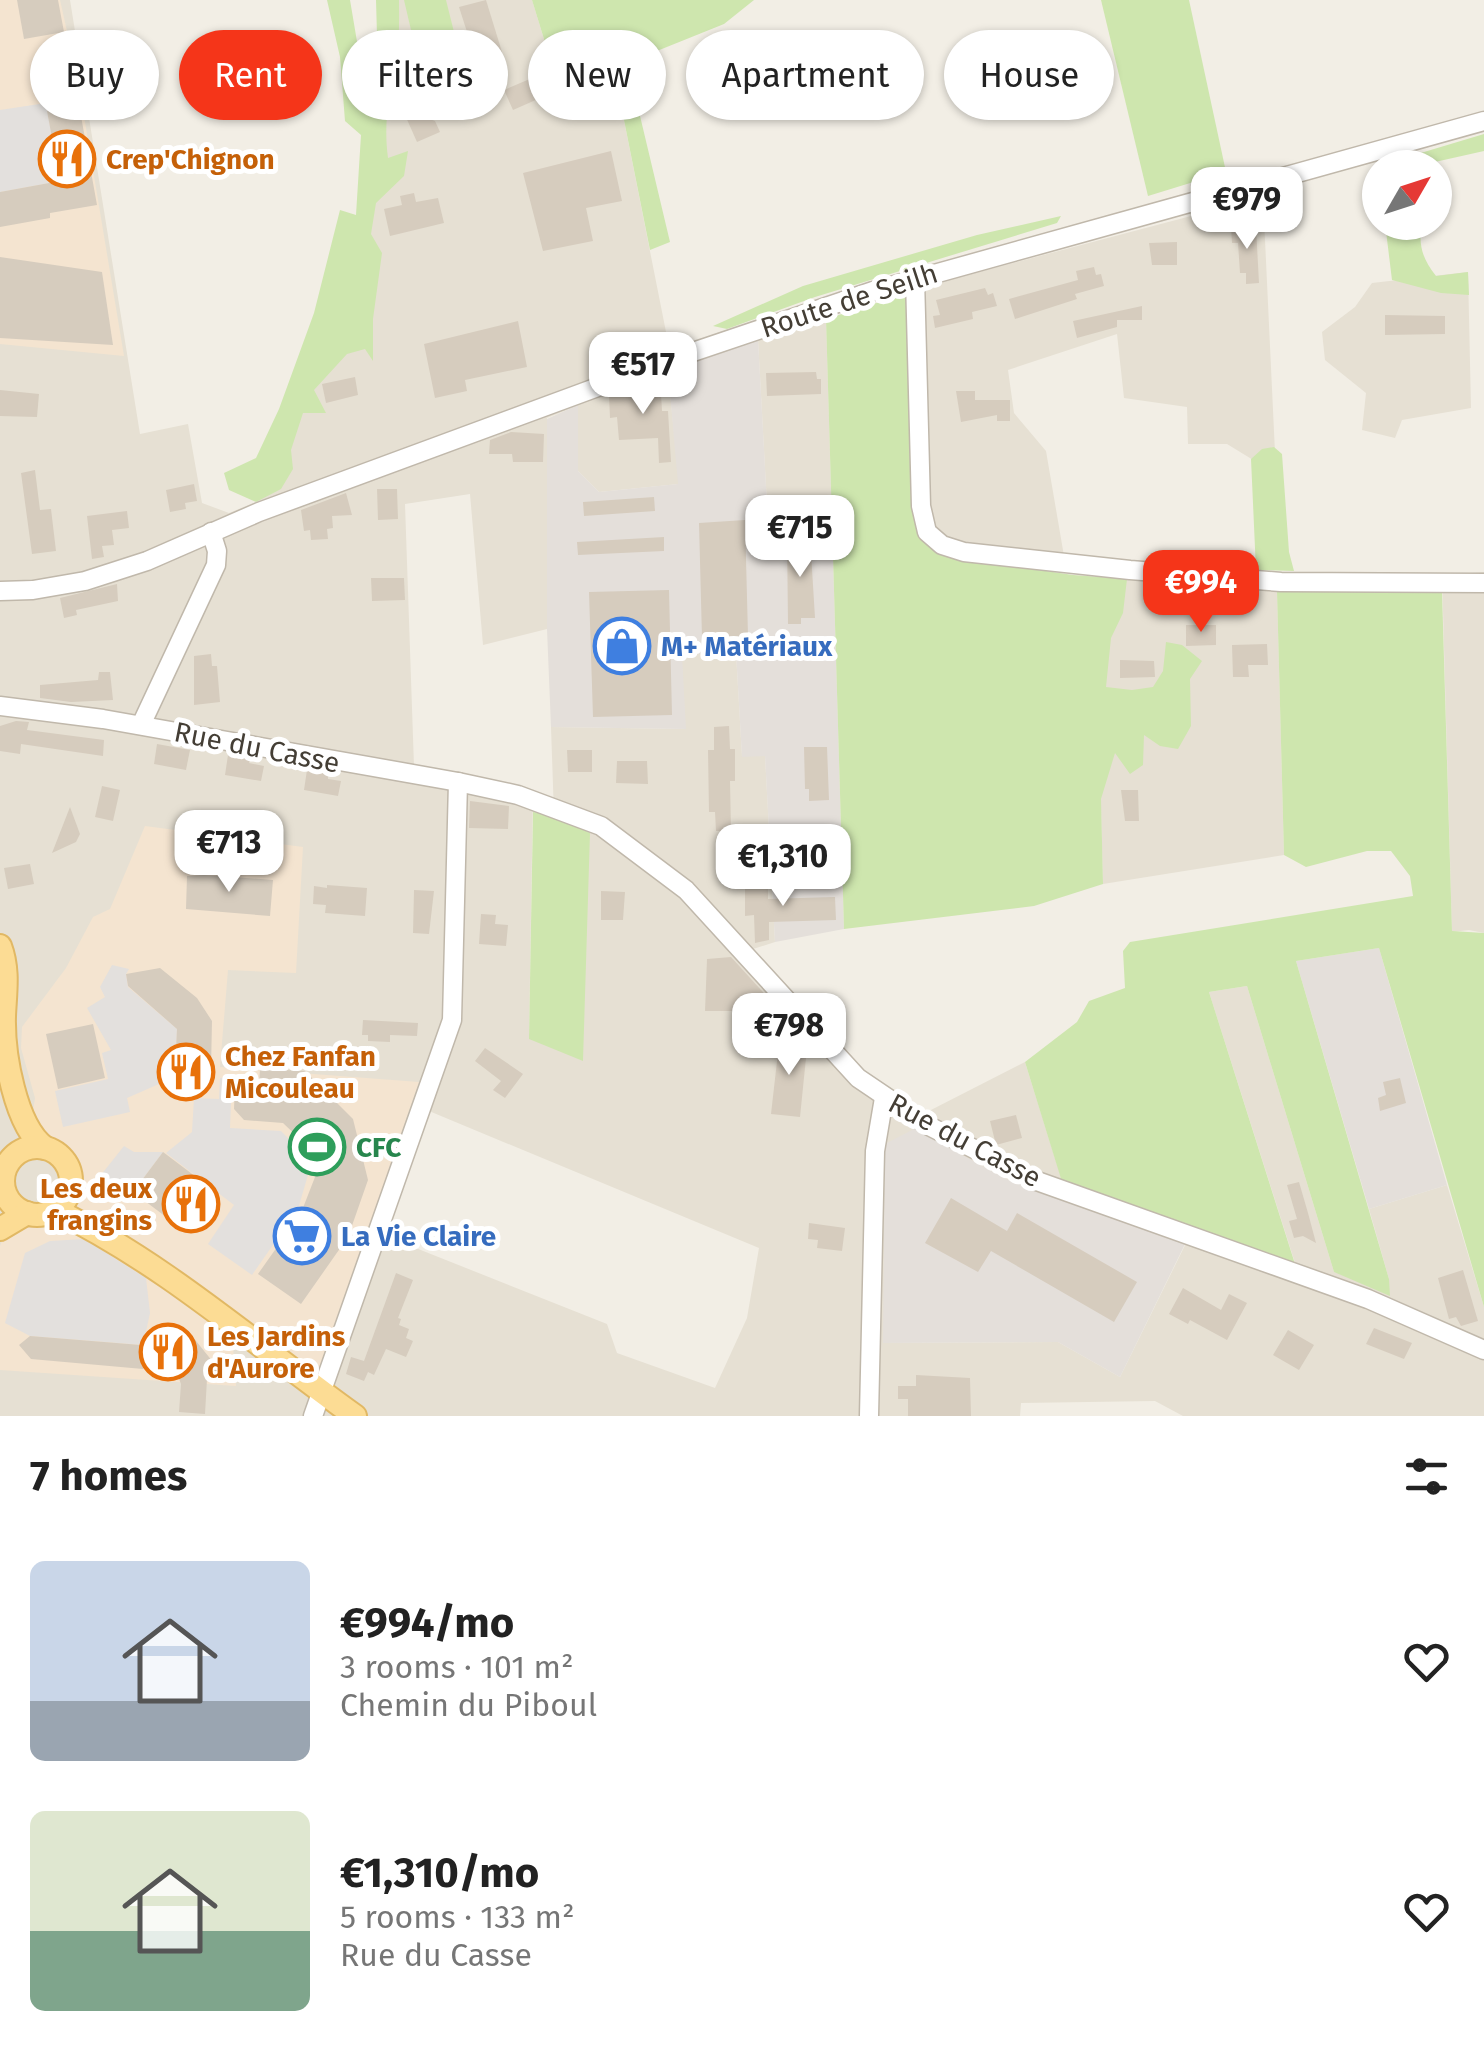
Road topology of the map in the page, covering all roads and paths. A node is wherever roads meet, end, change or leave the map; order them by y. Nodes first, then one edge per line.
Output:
1 (1484, 120) edge
2 (915, 278) junction
3 (210, 532) junction
4 (1484, 583) edge
5 (0, 592) edge
6 (0, 706) edge
7 (141, 726) junction
8 (458, 782) junction
9 (0, 946) edge
10 (0, 1069) edge
11 (884, 1098) junction
12 (45, 1148) junction
13 (12, 1158) junction
14 (70, 1190) junction
15 (3, 1201) edge
16 (55, 1210) junction
17 (27, 1214) junction
18 (0, 1230) edge
19 (169, 1279) junction
20 (1484, 1350) edge
21 (321, 1391) junction
22 (313, 1416) edge
23 (355, 1416) edge
24 (868, 1416) edge

1 - 2 street, Route de Seilh
2 - 3 street, Route de Seilh
2 - 4 street
3 - 5 street, Route de Seilh
3 - 7 street
6 - 7 street, Rue du Casse
7 - 8 street, Rue du Casse
8 - 11 street, Rue du Casse
8 - 21 street
9 - 12 main road
10 - 13 main road
11 - 20 street, Rue du Casse
11 - 24 street
12 - 13 main road
12 - 14 main road
13 - 15 main road
14 - 16 main road
14 - 19 main road
15 - 17 main road
16 - 17 main road
16 - 19 main road
17 - 18 main road
19 - 21 main road
21 - 22 street
21 - 23 main road

